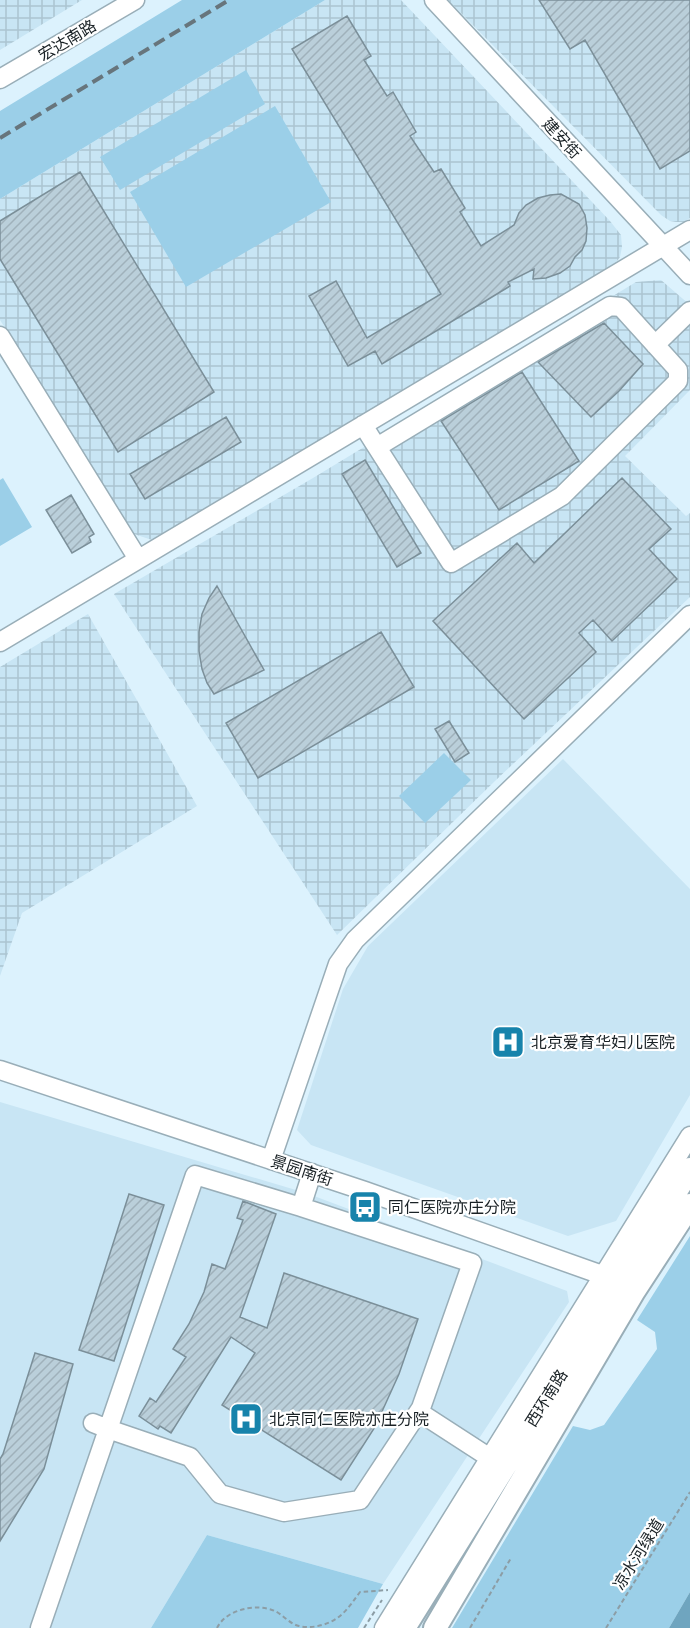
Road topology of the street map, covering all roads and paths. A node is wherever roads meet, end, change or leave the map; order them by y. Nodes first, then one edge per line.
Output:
1 (135, 0) edge
2 (434, 0) edge
3 (0, 80) edge
4 (690, 230) edge
5 (663, 246) junction
6 (690, 275) edge
7 (690, 311) edge
8 (0, 336) edge
9 (655, 345) junction
10 (363, 425) junction
11 (377, 447) junction
12 (138, 559) junction
13 (690, 615) edge
14 (0, 642) edge
15 (0, 1070) edge
16 (690, 1136) edge
17 (271, 1160) junction
18 (690, 1169) edge
19 (312, 1173) junction
20 (690, 1205) edge
21 (301, 1207) junction
22 (619, 1282) junction
23 (419, 1412) junction
24 (100, 1426) junction
25 (490, 1458) junction
26 (690, 1492) edge
27 (511, 1558) dead end
28 (388, 1590) dead end
29 (386, 1594) dead end
30 (40, 1628) edge
31 (217, 1628) edge
32 (364, 1628) edge
33 (384, 1628) edge
34 (404, 1628) edge
35 (435, 1628) edge
36 (470, 1628) edge
37 (606, 1628) edge

1 - 3 street, 宏达南路
2 - 5 street, 建安街
4 - 5 street
5 - 6 street, 建安街
5 - 10 street
7 - 9 street
8 - 12 street
9 - 11 street
9 - 11 street
10 - 11 street
10 - 12 street
12 - 14 street
13 - 17 street
15 - 17 street, 景园南街
16 - 22 street
17 - 19 street, 景园南街
18 - 22 main road, 西环南路
19 - 21 street
19 - 22 street, 景园南街
20 - 22 main road, 西环南路
21 - 23 street
21 - 24 street
22 - 25 street
22 - 34 main road, 西环南路
22 - 35 main road, 西环南路
23 - 24 street
23 - 25 street
24 - 30 street
25 - 33 street
26 - 37 path, 凉水河绿道
27 - 36 path
28 - 31 path
29 - 32 path

